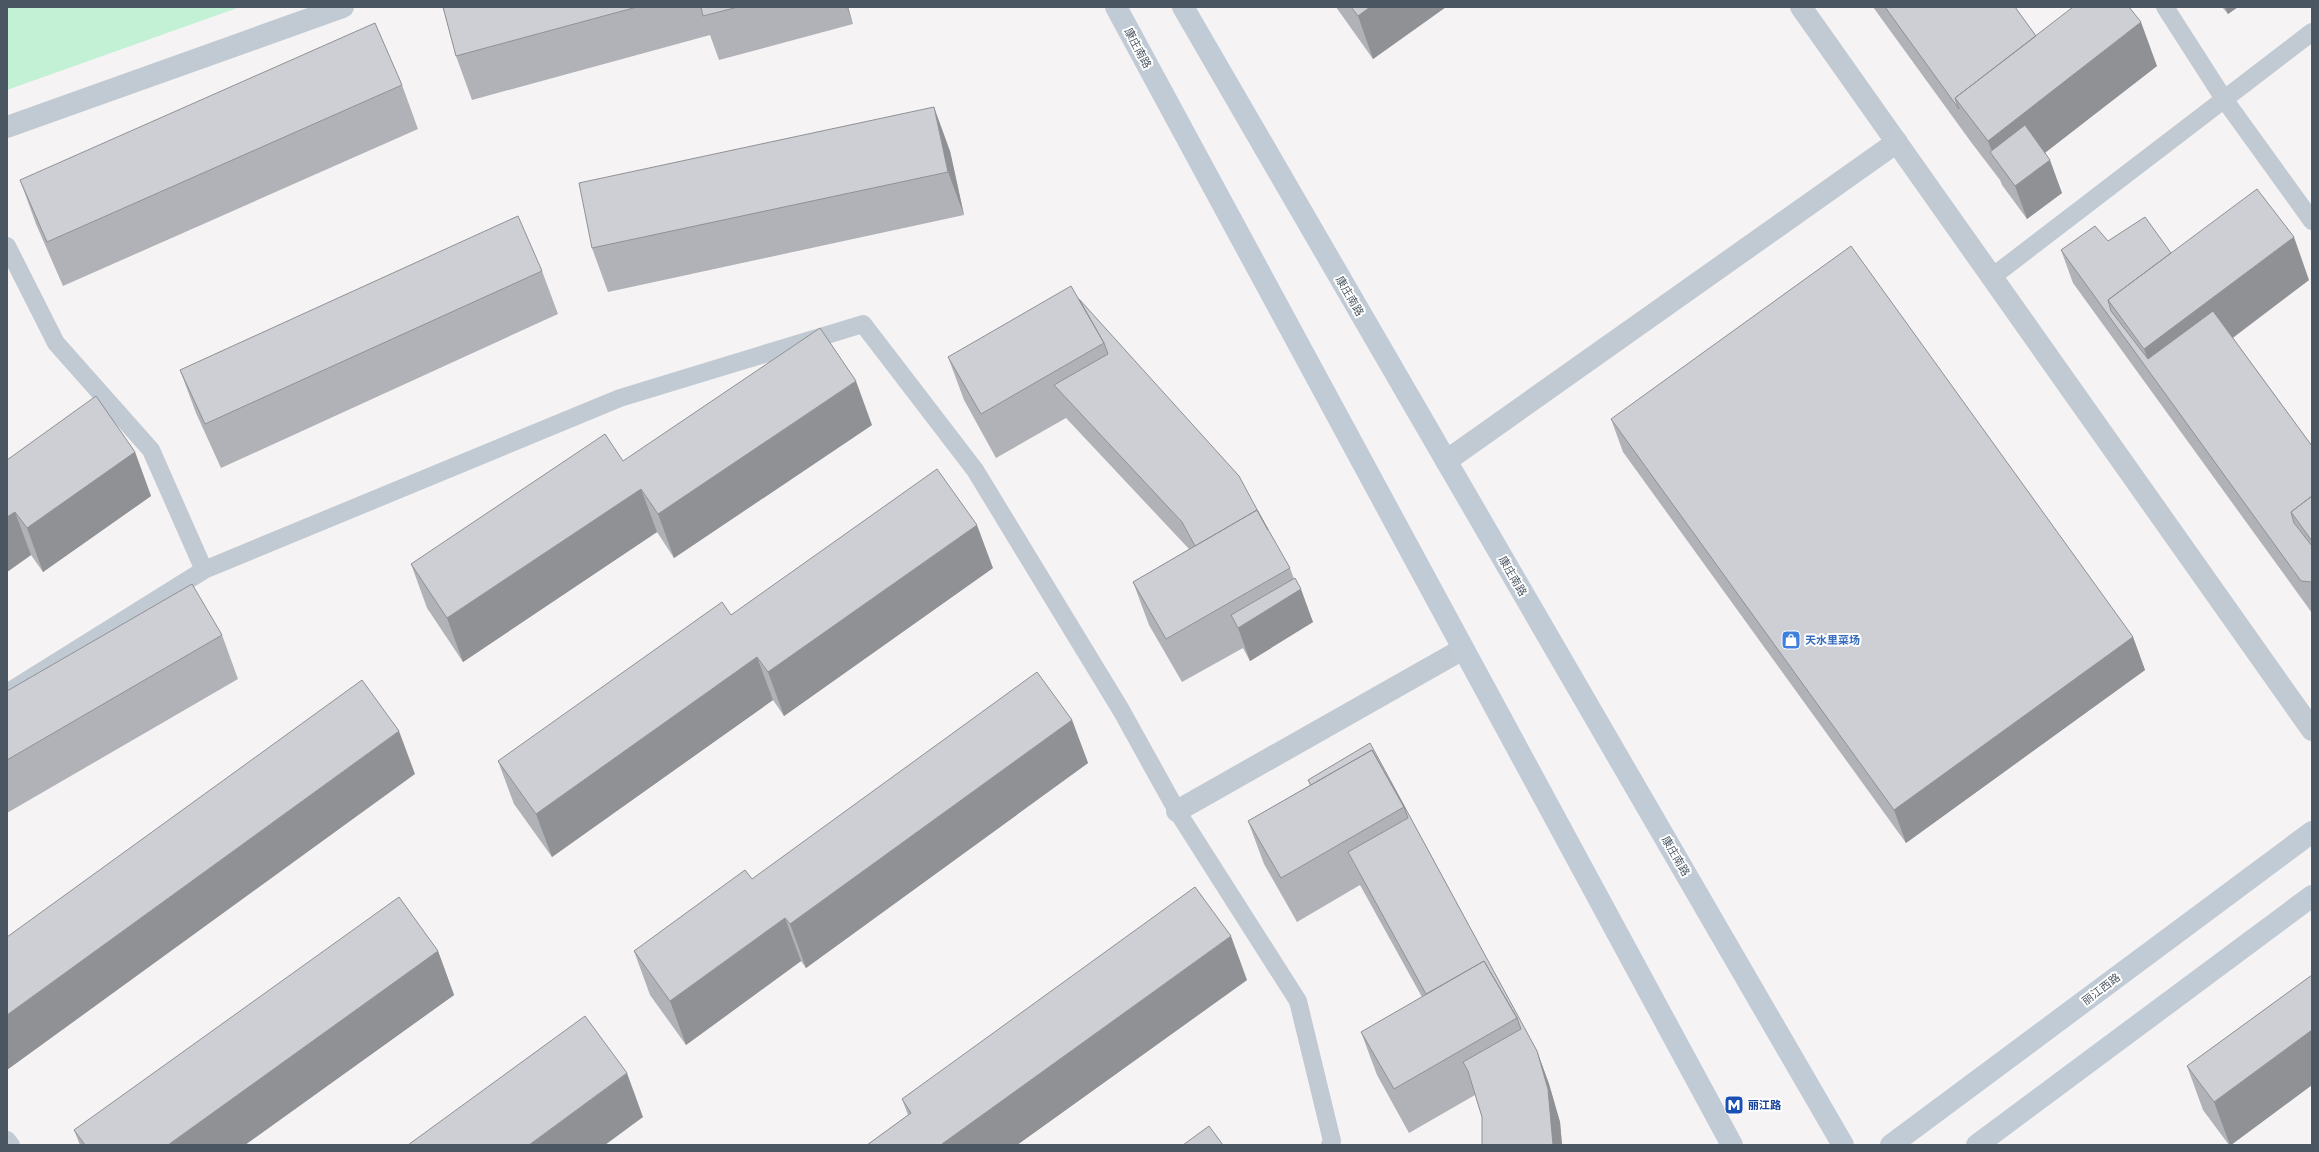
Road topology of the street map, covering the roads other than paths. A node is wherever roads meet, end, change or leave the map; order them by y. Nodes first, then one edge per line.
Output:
1 (343, 7) edge
2 (1116, 7) edge
3 (1183, 7) edge
4 (1801, 7) edge
5 (2165, 7) edge
6 (2312, 32) edge
7 (2224, 99) junction
8 (7, 127) edge
9 (1897, 142) junction
10 (2312, 221) edge
11 (7, 246) edge
12 (1992, 277) junction
13 (1446, 461) junction
14 (204, 570) junction
15 (1463, 649) junction
16 (7, 693) edge
17 (2312, 730) edge
18 (1177, 811) junction
19 (2312, 832) edge
20 (2312, 896) edge
21 (7, 1140) edge
22 (11, 1145) edge
23 (1330, 1145) edge
24 (1732, 1145) edge
25 (1843, 1145) edge
26 (1891, 1145) edge
27 (1977, 1145) edge

1 - 8 street
2 - 15 main road, 康庄南路
3 - 13 main road, 康庄南路
4 - 9 street
5 - 7 lane
6 - 7 lane
7 - 10 lane
7 - 12 lane
9 - 12 street
9 - 13 street
11 - 14 lane
12 - 17 street
13 - 25 main road, 康庄南路
14 - 16 lane
14 - 18 lane
15 - 18 street
15 - 24 main road, 康庄南路
18 - 23 lane
19 - 26 main road, 丽江西路
20 - 27 main road
21 - 22 lane

